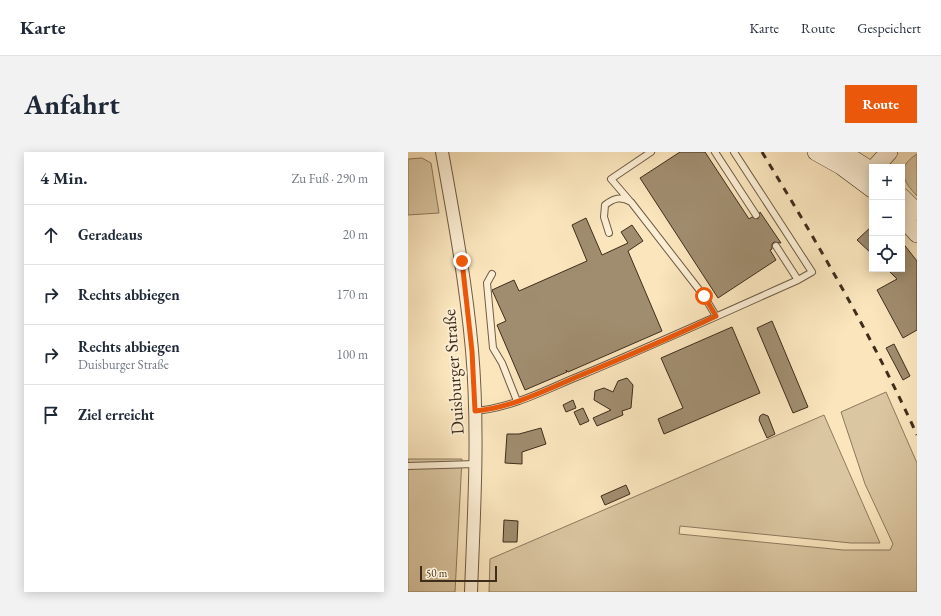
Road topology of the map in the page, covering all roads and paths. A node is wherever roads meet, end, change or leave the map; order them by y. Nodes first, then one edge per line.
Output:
1 (442, 152) edge
2 (651, 152) edge
3 (723, 152) edge
4 (734, 152) edge
5 (816, 152) edge
6 (842, 152) edge
7 (889, 152) edge
8 (716, 154) edge
9 (878, 164) edge
10 (869, 176) edge
11 (869, 177) edge
12 (905, 200) edge
13 (631, 202) junction
14 (917, 212) edge
15 (756, 215) dead end
16 (905, 220) edge
17 (609, 233) dead end
18 (917, 234) edge
19 (776, 246) dead end
20 (492, 274) dead end
21 (798, 280) junction
22 (716, 316) junction
23 (517, 401) junction
24 (475, 411) junction
25 (476, 464) junction
26 (408, 466) edge
27 (472, 592) edge

1 - 24 street, Duisburger Straße
2 - 13 lane
3 - 8 lane
4 - 21 lane
5 - 11 main road
6 - 10 main road
7 - 9 main road
8 - 15 lane
12 - 14 main road
13 - 17 lane
13 - 22 lane
16 - 18 main road
19 - 21 lane
20 - 23 lane
21 - 22 lane
22 - 23 lane
23 - 24 lane
24 - 25 street, Duisburger Straße
25 - 26 lane
25 - 27 street, Duisburger Straße

